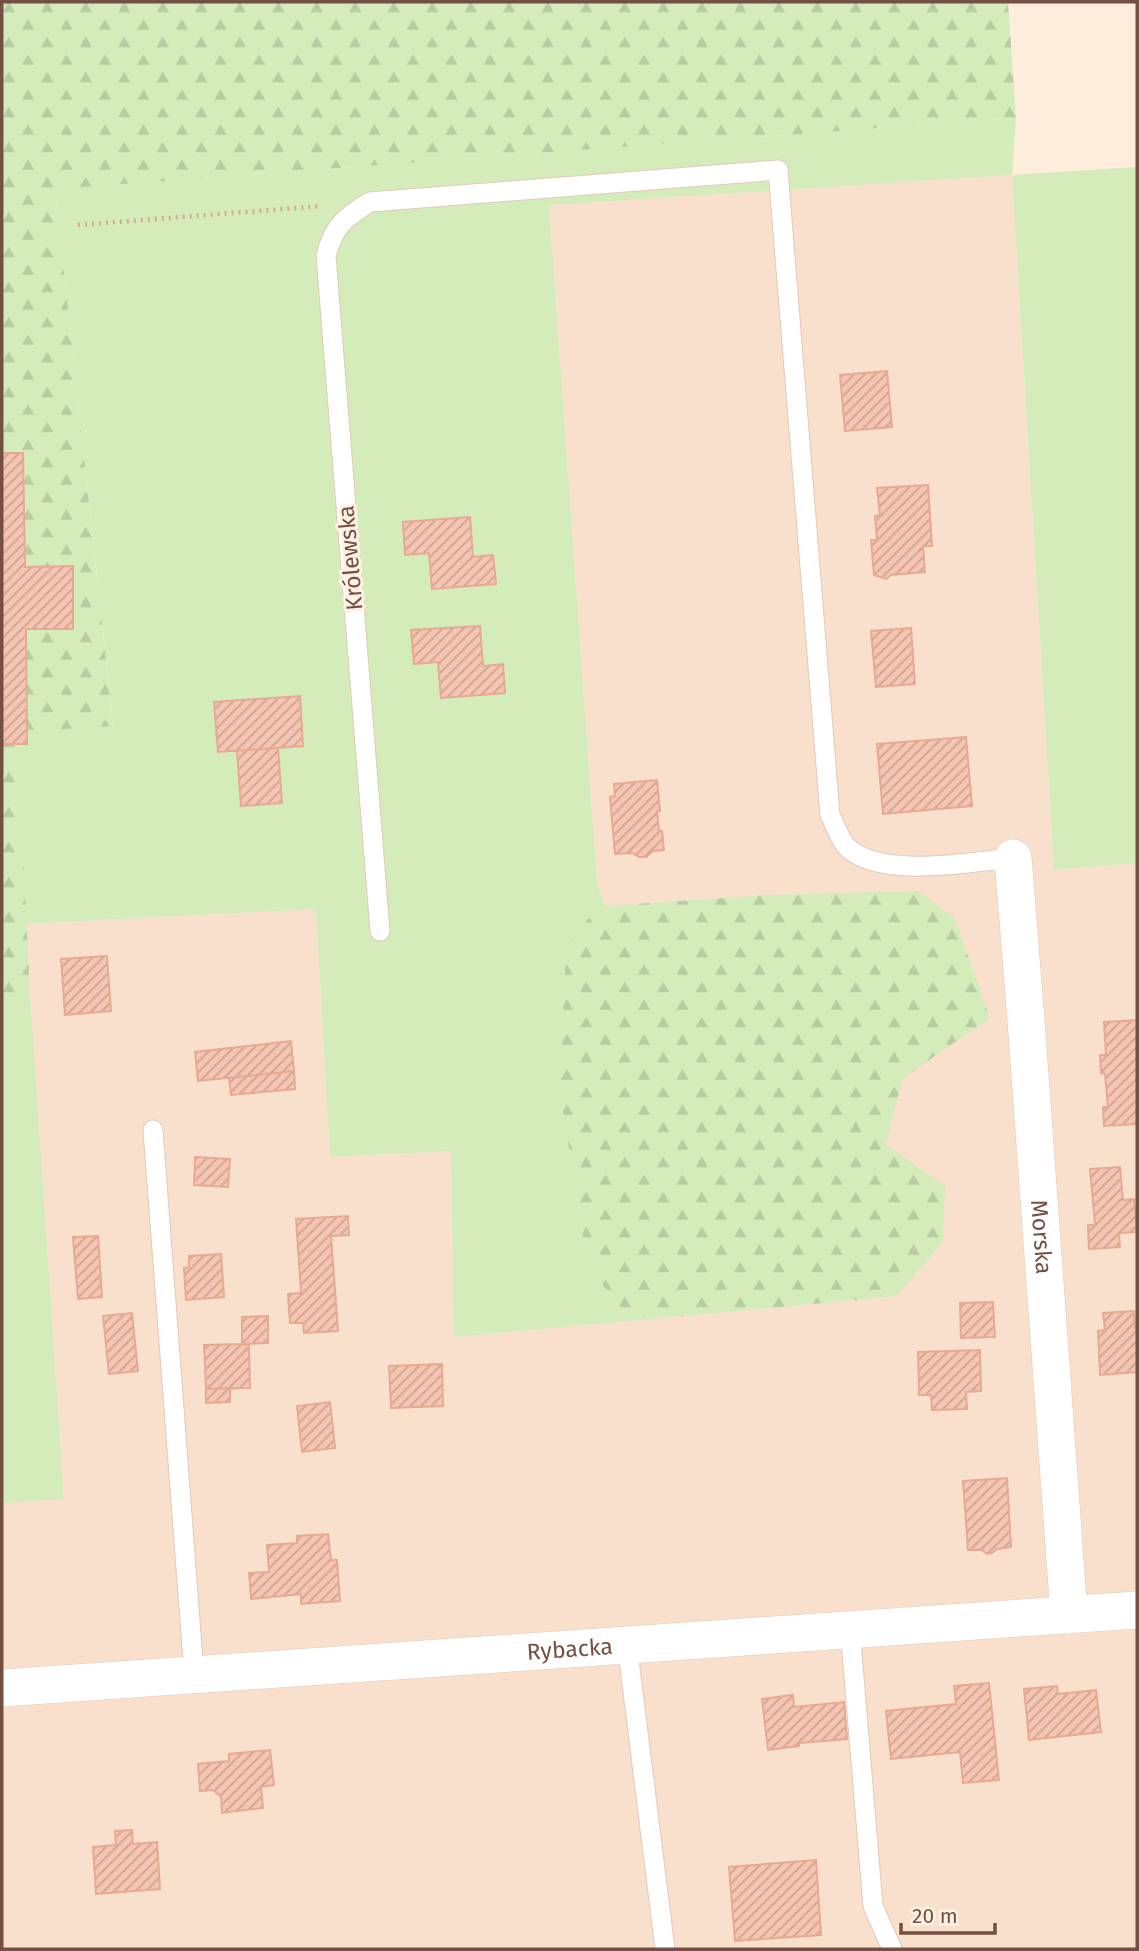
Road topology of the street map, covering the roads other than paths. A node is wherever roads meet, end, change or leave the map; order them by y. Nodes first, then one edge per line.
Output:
1 (1013, 858) joint
2 (380, 931) dead end
3 (153, 1130) dead end
4 (1137, 1610) edge
5 (1069, 1615) junction
6 (850, 1629) junction
7 (627, 1644) junction
8 (194, 1674) junction
9 (2, 1688) edge
10 (665, 1949) edge
11 (892, 1949) edge

1 - 2 lane, Królewska
1 - 5 street, Morska
3 - 8 lane
4 - 5 street, Rybacka
5 - 6 street, Rybacka
6 - 7 street, Rybacka
6 - 11 lane
7 - 8 street, Rybacka
7 - 10 lane
8 - 9 street, Rybacka

